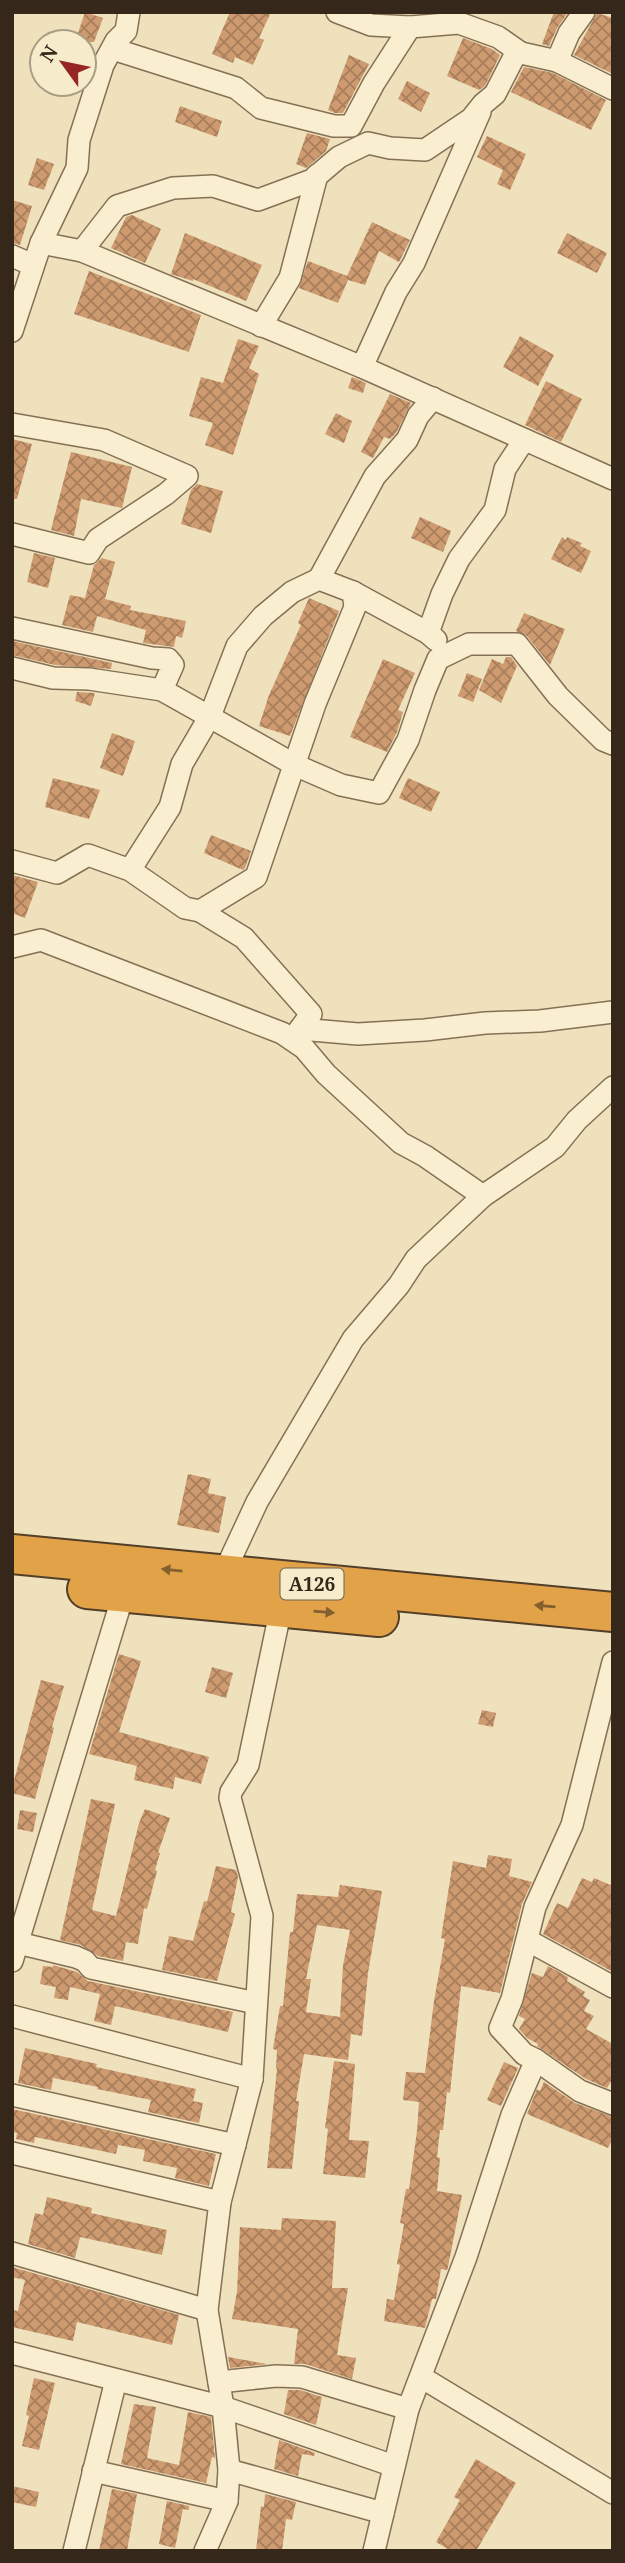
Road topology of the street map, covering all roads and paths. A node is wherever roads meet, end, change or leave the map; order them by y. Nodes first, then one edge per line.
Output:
1 (129, 12) edge
2 (337, 12) edge
3 (584, 12) edge
4 (410, 27) junction
5 (113, 50) junction
6 (522, 53) junction
7 (557, 61) junction
8 (613, 89) edge
9 (483, 104) junction
10 (317, 175) junction
11 (41, 243) junction
12 (82, 251) junction
13 (12, 256) edge
14 (33, 265) junction
15 (261, 326) junction
16 (12, 331) edge
17 (362, 367) junction
18 (433, 398) junction
19 (12, 424) edge
20 (524, 440) junction
21 (613, 479) edge
22 (12, 534) edge
23 (319, 579) junction
24 (354, 592) junction
25 (12, 628) edge
26 (428, 633) junction
27 (438, 659) junction
28 (12, 668) edge
29 (162, 690) junction
30 (210, 716) junction
31 (613, 744) edge
32 (295, 765) junction
33 (12, 861) edge
34 (130, 870) junction
35 (200, 911) junction
36 (12, 947) edge
37 (613, 1012) edge
38 (296, 1034) junction
39 (613, 1087) edge
40 (483, 1196) junction
41 (12, 1554) edge
42 (223, 1575) junction
43 (12, 1581) edge
44 (124, 1592) junction
45 (281, 1608) junction
46 (613, 1612) edge
47 (613, 1638) edge
48 (613, 1662) edge
49 (22, 1892) edge
50 (527, 1940) junction
51 (15, 1952) edge
52 (613, 1987) edge
53 (256, 2003) junction
54 (12, 2016) edge
55 (536, 2060) junction
56 (252, 2079) junction
57 (12, 2095) edge
58 (613, 2104) edge
59 (236, 2145) junction
60 (12, 2153) edge
61 (220, 2203) junction
62 (12, 2253) edge
63 (207, 2310) junction
64 (12, 2353) edge
65 (421, 2376) junction
66 (116, 2380) junction
67 (219, 2382) junction
68 (223, 2407) junction
69 (408, 2409) junction
70 (394, 2466) junction
71 (229, 2470) junction
72 (93, 2472) junction
73 (613, 2493) edge
74 (227, 2501) junction
75 (383, 2513) junction
76 (74, 2551) edge
77 (205, 2551) edge
78 (374, 2551) edge

1 - 5 street
2 - 4 street
3 - 7 street
4 - 5 street
4 - 6 street
5 - 11 street
6 - 7 street
6 - 9 street
7 - 8 street
9 - 10 street
9 - 17 street
10 - 12 street
10 - 15 street
11 - 12 street
11 - 14 street
12 - 15 street
13 - 14 street
14 - 16 street
15 - 17 street
17 - 18 street
18 - 20 street
18 - 23 street
19 - 22 street
20 - 21 street
20 - 26 street
23 - 24 street
23 - 30 street
24 - 26 street
24 - 32 street
25 - 29 street
26 - 27 street
27 - 31 street
27 - 32 street
28 - 29 street
29 - 30 street
30 - 32 street
30 - 34 street
32 - 35 street
33 - 34 street
34 - 35 street
35 - 38 street
36 - 38 street
37 - 38 street
38 - 40 street
39 - 40 street
40 - 42 street
42 -> 41 highway, A126
46 -> 42 highway, A126
43 - 44 highway, A126
44 - 45 highway, A126
44 - 49 street
45 -> 47 highway, A126
45 - 53 street
48 - 50 street
49 - 51 street
50 - 52 street
50 - 55 street
51 - 53 street
53 - 56 street
54 - 56 street
55 - 58 street
55 - 65 street
56 - 59 street
57 - 59 street
59 - 61 street
60 - 61 street
61 - 63 street
62 - 63 street
63 - 67 street
64 - 66 street
65 - 69 street
65 - 73 street
66 - 68 street
66 - 72 street
67 - 68 street
67 - 69 street
68 - 70 street
68 - 71 street
69 - 70 street
70 - 75 street
71 - 74 street
71 - 75 street
72 - 74 street
72 - 76 street
74 - 77 street
75 - 78 street

